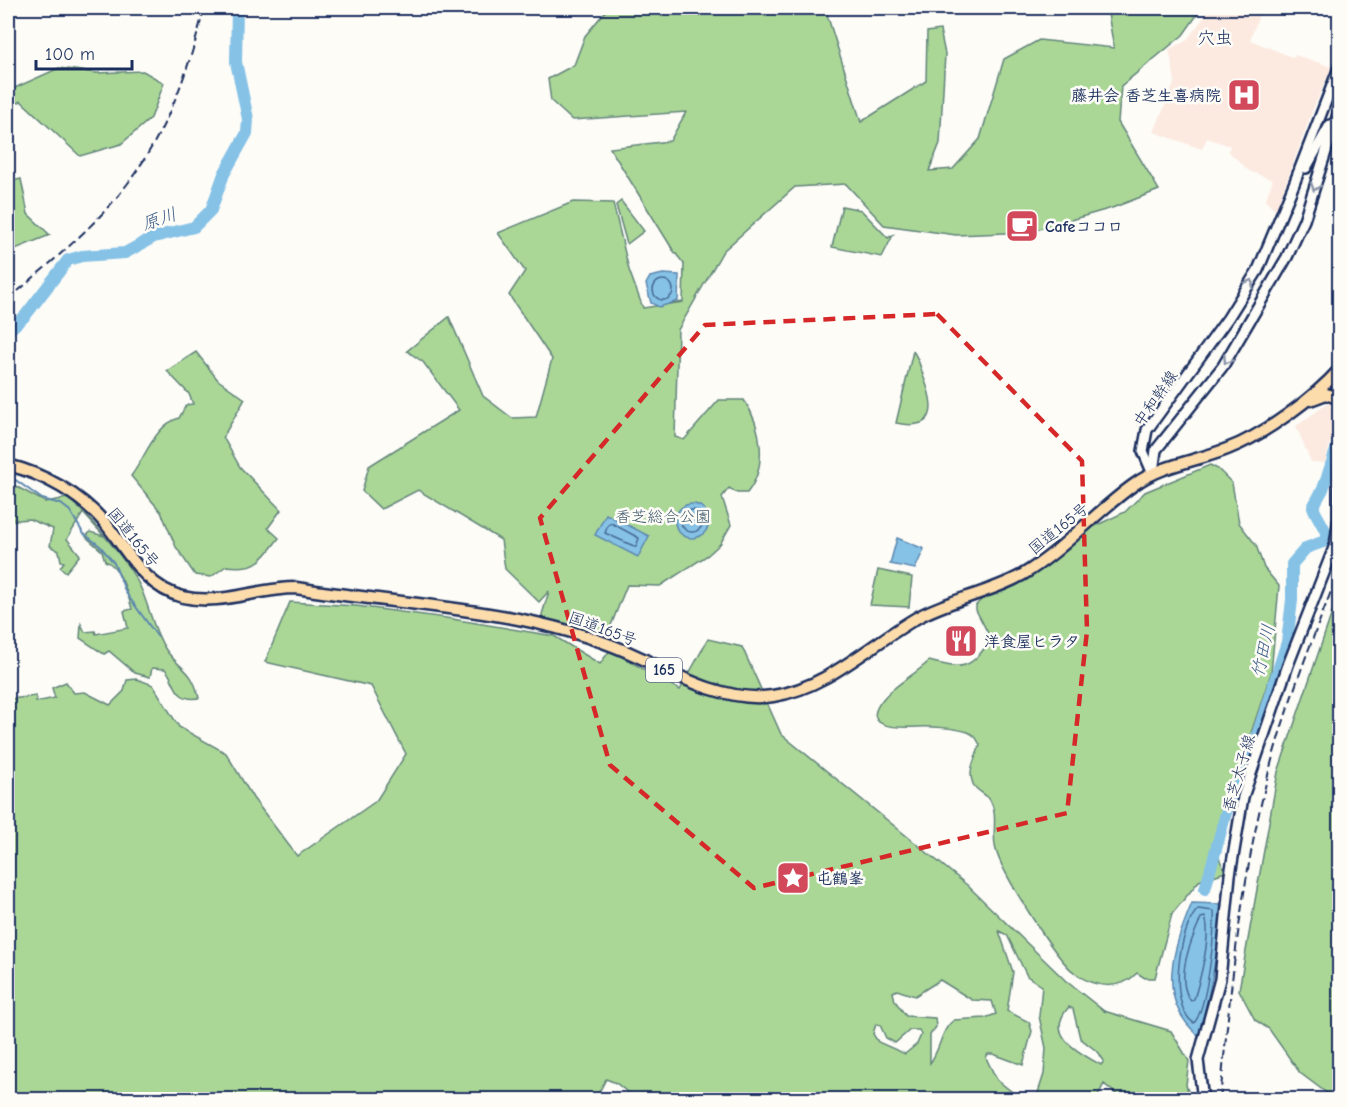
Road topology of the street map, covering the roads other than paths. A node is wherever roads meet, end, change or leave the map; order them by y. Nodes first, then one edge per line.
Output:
1 (1340, 65) edge
2 (1339, 110) edge
3 (1294, 184) junction
4 (1340, 361) edge
5 (1340, 369) edge
6 (1331, 378) junction
7 (1338, 398) edge
8 (1298, 405) junction
9 (1340, 463) edge
10 (8, 465) edge
11 (1153, 474) junction
12 (1203, 1100) edge

1 - 3 main road, 中和幹線
2 - 3 main road
2 -> 11 main road, 中和幹線
11 -> 3 main road, 中和幹線
4 - 6 highway, 165
4 - 8 highway, 国道165号 / 165
5 - 6 highway, 165
6 - 7 highway, 165
6 - 8 highway, 国道165号 / 165
7 - 8 highway, 国道165号 / 165
8 - 11 highway, 国道165号 / 165
9 - 12 main road, 香芝太子線
10 - 11 highway, 国道165号 / 165

